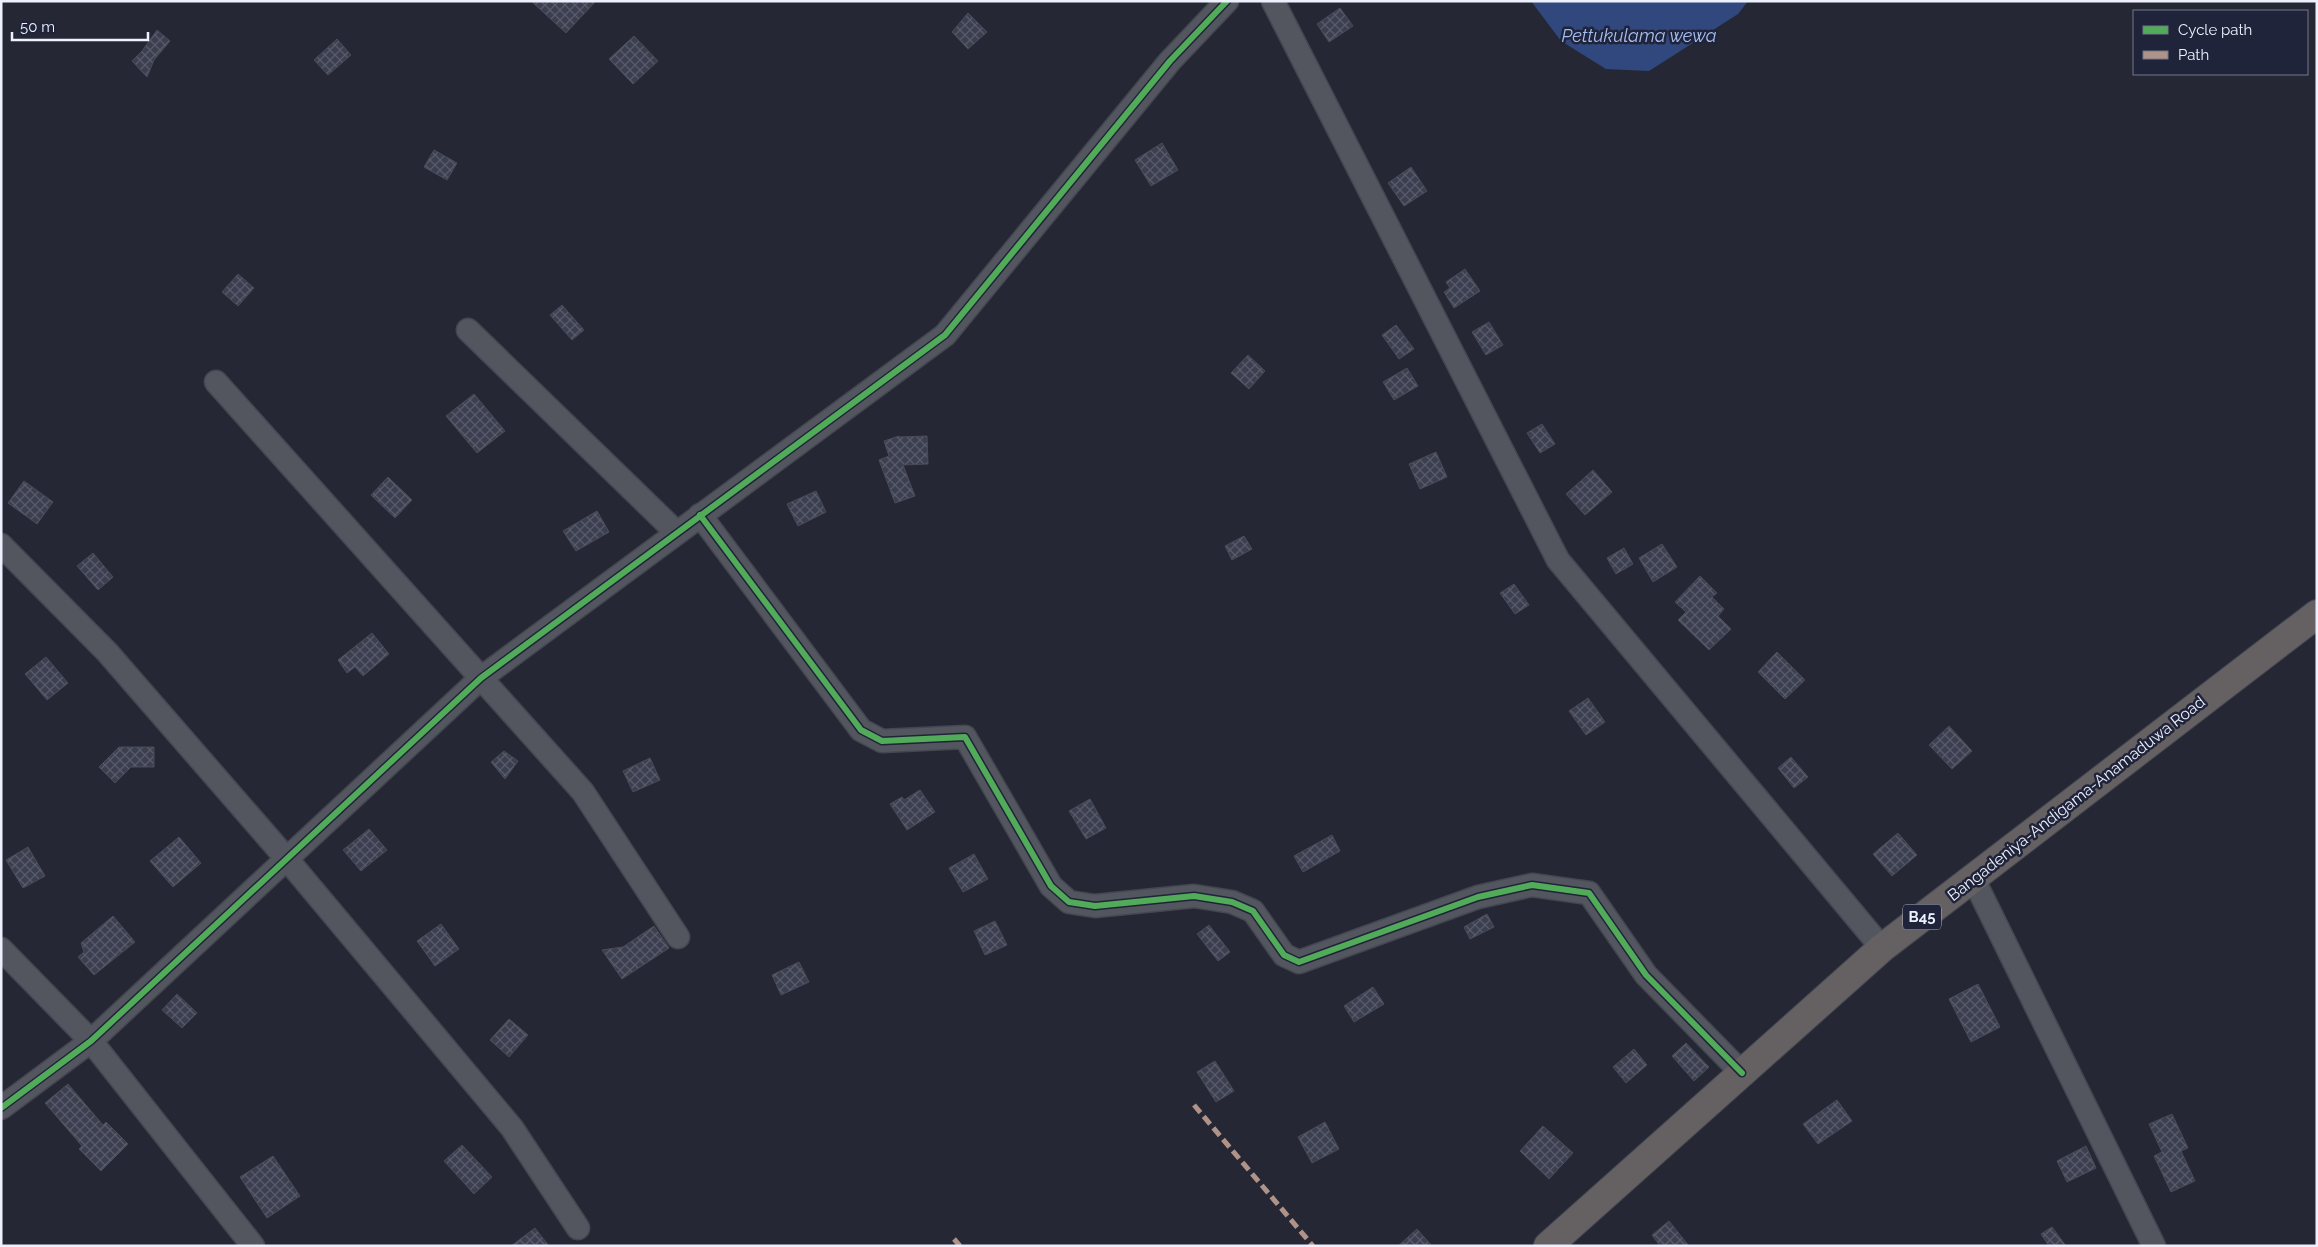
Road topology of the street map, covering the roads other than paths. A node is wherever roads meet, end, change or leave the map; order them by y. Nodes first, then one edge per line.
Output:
1 (1227, 1) edge
2 (1273, 1) edge
3 (468, 330) dead end
4 (216, 382) dead end
5 (700, 515) junction
6 (676, 532) junction
7 (1, 544) edge
8 (2317, 614) edge
9 (481, 678) junction
10 (286, 858) junction
11 (1973, 878) junction
12 (678, 937) dead end
13 (1, 948) edge
14 (1882, 948) junction
15 (91, 1041) junction
16 (1742, 1073) junction
17 (1, 1108) edge
18 (578, 1228) dead end
19 (253, 1246) edge
20 (1548, 1246) edge
21 (2154, 1246) edge

1 - 5 street
2 - 14 street
3 - 6 street
4 - 9 street
5 - 6 street
5 - 16 street
6 - 9 street
7 - 10 street
8 - 11 main road, Bangadeniya-Andigama-Anamaduwa Road / B45
9 - 10 street
9 - 12 street
10 - 15 street
10 - 18 street
11 - 14 main road, Bangadeniya-Andigama-Anamaduwa Road / B45
11 - 21 street
13 - 15 street
14 - 16 main road, Bangadeniya-Andigama-Anamaduwa Road / B45
15 - 17 street
15 - 19 street
16 - 20 main road, Bangadeniya-Andigama-Anamaduwa Road / B45

